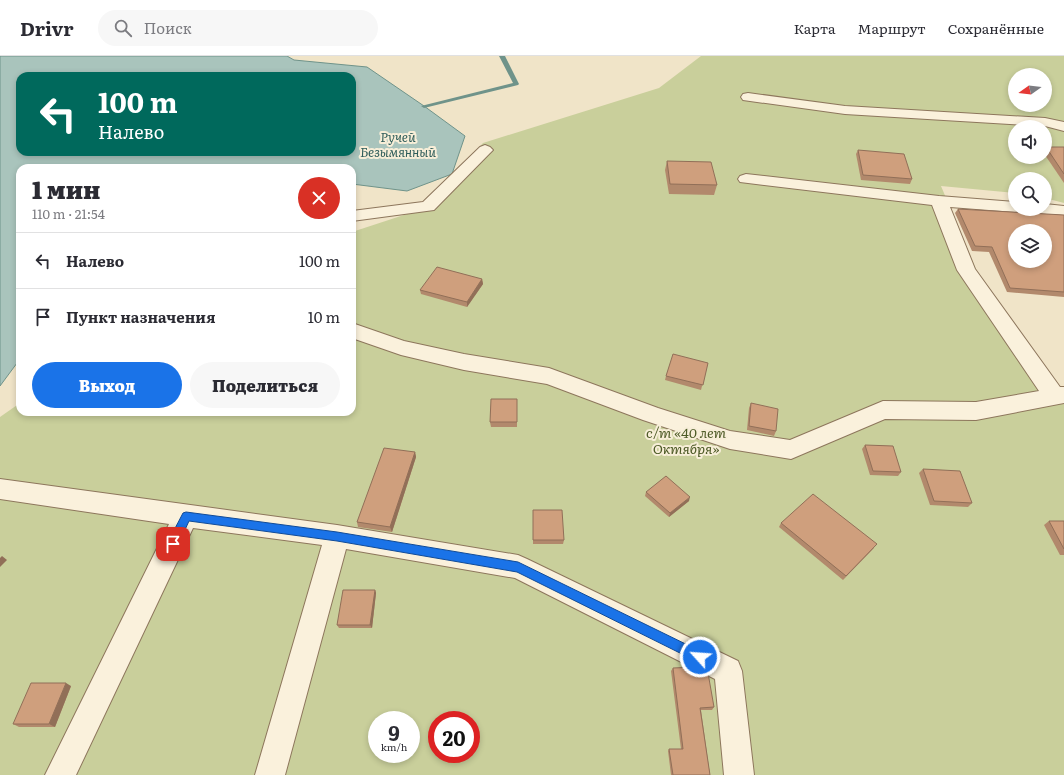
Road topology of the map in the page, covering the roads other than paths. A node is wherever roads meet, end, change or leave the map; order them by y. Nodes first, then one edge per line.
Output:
1 (748, 97) dead end
2 (1064, 127) edge
3 (485, 150) dead end
4 (746, 179) dead end
5 (939, 201) junction
6 (1008, 206) edge
7 (1052, 210) edge
8 (1064, 211) edge
9 (356, 215) edge
10 (356, 331) edge
11 (1059, 395) edge
12 (0, 489) edge
13 (186, 516) junction
14 (337, 536) junction
15 (60, 775) edge
16 (270, 775) edge
17 (739, 775) edge

1 - 2 lane
3 - 9 lane
4 - 5 lane
5 - 6 lane
5 - 11 lane
7 - 8 lane
10 - 11 lane
12 - 13 lane
13 - 14 lane
13 - 15 lane
14 - 16 lane
14 - 17 lane

